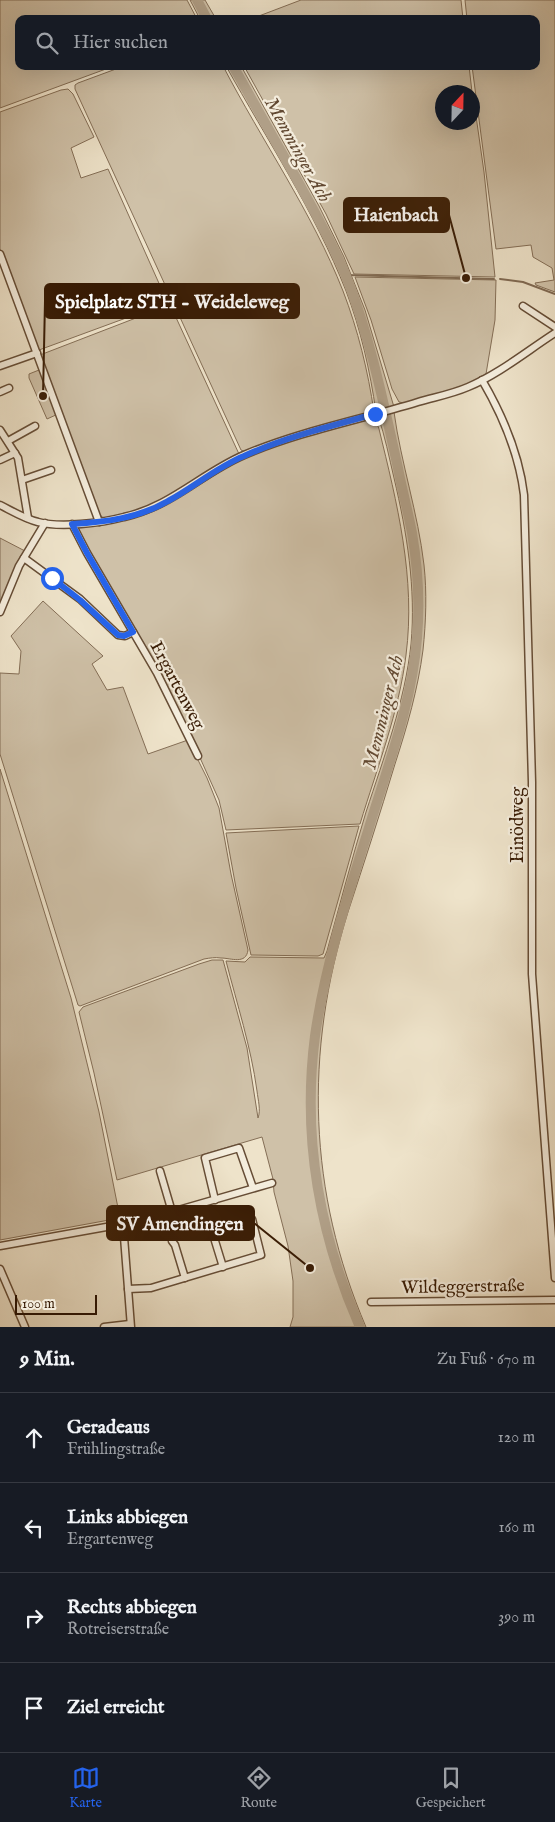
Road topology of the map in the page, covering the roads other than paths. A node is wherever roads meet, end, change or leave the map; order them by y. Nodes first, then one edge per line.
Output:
1 (0, 254) edge
2 (523, 306) dead end
3 (555, 327) edge
4 (555, 333) edge
5 (36, 353) junction
6 (0, 366) edge
7 (482, 380) junction
8 (9, 388) dead end
9 (0, 392) edge
10 (35, 426) dead end
11 (0, 430) edge
12 (8, 441) junction
13 (15, 453) junction
14 (0, 460) edge
15 (51, 470) dead end
16 (22, 480) junction
17 (0, 505) edge
18 (28, 518) junction
19 (99, 522) junction
20 (45, 523) junction
21 (72, 524) junction
22 (24, 558) junction
23 (0, 612) edge
24 (133, 632) junction
25 (198, 756) dead end
26 (160, 1170) dead end
27 (272, 1183) dead end
28 (253, 1188) junction
29 (215, 1200) junction
30 (172, 1212) junction
31 (252, 1219) dead end
32 (123, 1225) junction
33 (212, 1228) dead end
34 (553, 1233) edge
35 (172, 1241) dead end
36 (0, 1246) edge
37 (223, 1266) junction
38 (0, 1269) edge
39 (185, 1278) junction
40 (555, 1278) edge
41 (128, 1289) junction
42 (555, 1300) edge
43 (371, 1302) dead end
44 (130, 1326) edge
45 (24, 1327) edge
46 (104, 1327) edge

1 - 5 street
2 - 3 street
4 - 7 street
5 - 6 street
5 - 19 street
7 - 19 street
7 - 34 street, Einödweg
8 - 9 street
10 - 12 street
11 - 12 street
12 - 13 street
13 - 14 street
13 - 16 street
15 - 16 street
16 - 18 street
17 - 18 street
18 - 20 street
19 - 21 street
20 - 21 street
20 - 22 street
21 - 24 street, Ergartenweg
22 - 23 street
22 - 24 street
24 - 25 street, Ergartenweg
26 - 30 street
27 - 28 street
28 - 29 street
28 - 29 street
29 - 30 street
30 - 32 street
31 - 37 street
32 - 36 street
32 - 41 street
33 - 37 street
34 - 40 street, Einödweg
35 - 39 street
37 - 39 street
38 - 45 street
39 - 41 street
41 - 44 street
42 - 43 street, Wildeggerstraße
44 - 46 street

